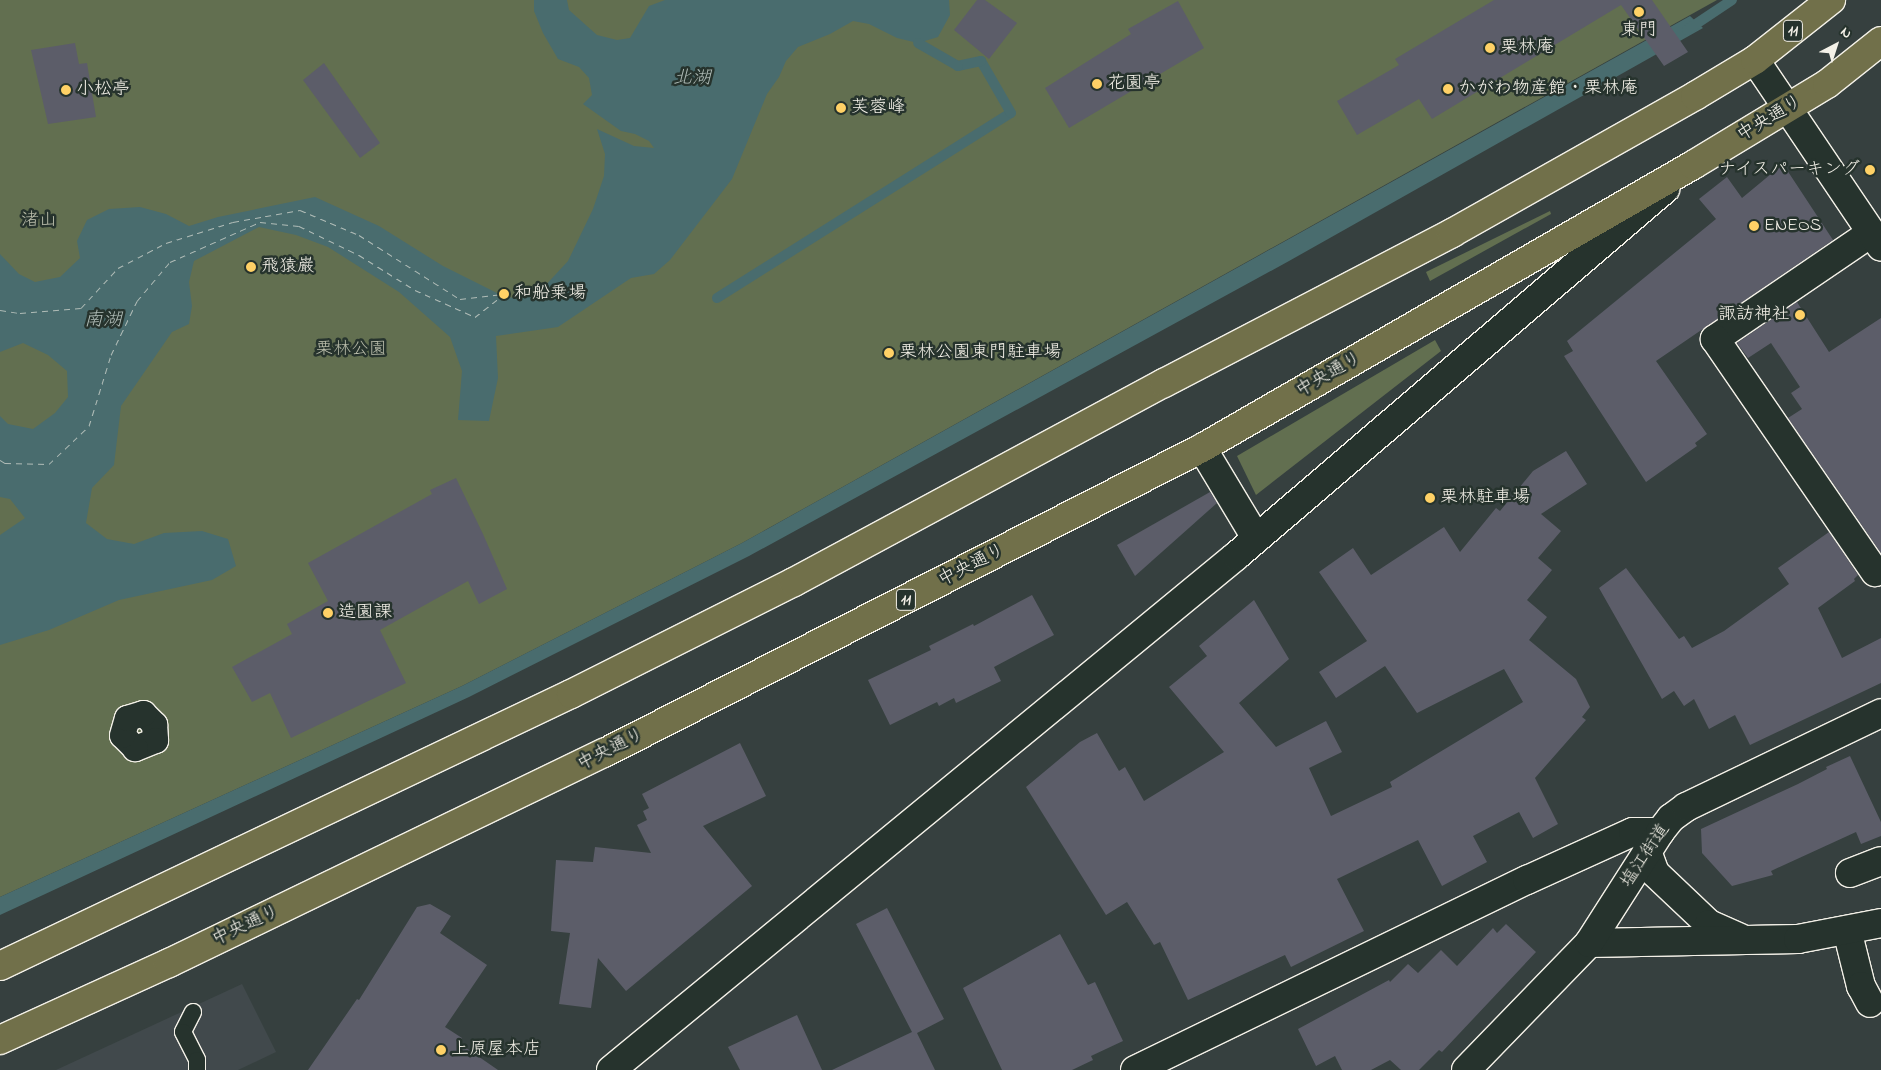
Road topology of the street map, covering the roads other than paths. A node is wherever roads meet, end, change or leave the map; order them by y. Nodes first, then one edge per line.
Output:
1 (1831, 0) edge
2 (1881, 41) edge
3 (1755, 60) junction
4 (1786, 109) junction
5 (1693, 165) junction
6 (1876, 240) edge
7 (1202, 448) junction
8 (1256, 538) junction
9 (1874, 572) dead end
10 (1881, 713) edge
11 (1653, 842) junction
12 (1881, 861) edge
13 (1850, 872) dead end
14 (1881, 923) edge
15 (1847, 930) junction
16 (1744, 940) junction
17 (1589, 943) junction
18 (0, 966) edge
19 (1870, 1003) dead end
20 (193, 1012) dead end
21 (0, 1040) edge
22 (197, 1070) edge
23 (611, 1070) edge
24 (1135, 1070) edge
25 (1466, 1070) edge

1 - 3 highway, 11
2 - 4 highway, 中央通り / 11
3 - 4 street
3 - 18 highway, 11
4 - 5 highway, 中央通り / 11
4 - 6 street
5 - 7 highway, 中央通り / 11
5 - 8 street
6 - 9 street
7 - 8 street
7 - 21 highway, 中央通り / 11
8 - 23 street
10 - 11 street, 塩江街道
11 - 16 street
11 - 17 street, 塩江街道
11 - 24 street
12 - 13 street
14 - 15 street
15 - 16 street
15 - 19 street
16 - 17 street
17 - 25 street, 塩江街道
20 - 22 lane

